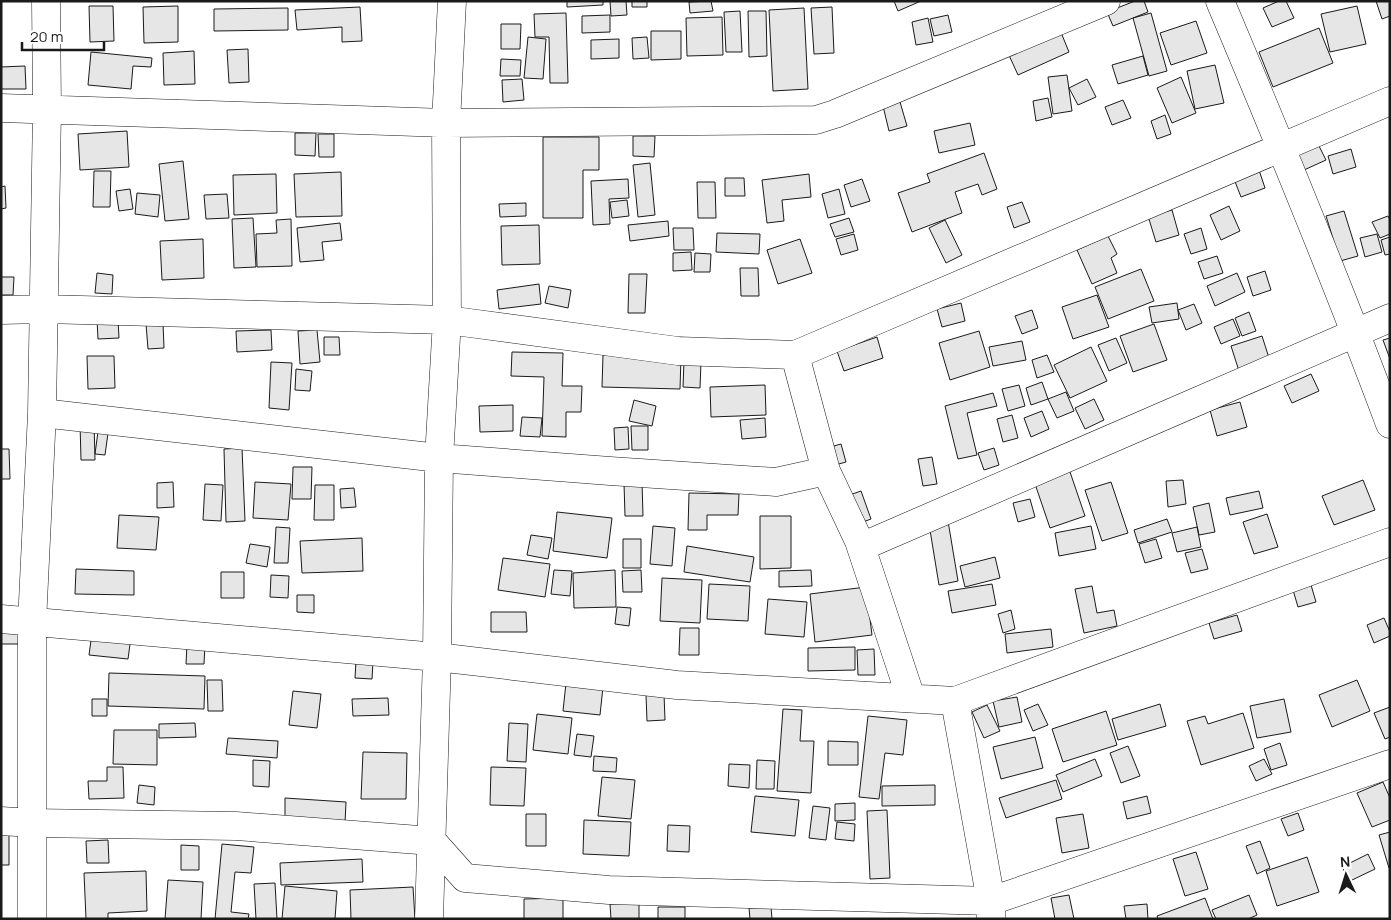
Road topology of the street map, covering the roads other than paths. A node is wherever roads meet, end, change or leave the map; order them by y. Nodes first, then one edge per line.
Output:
1 (46, 1) edge
2 (452, 1) edge
3 (1106, 1) edge
4 (1220, 1) edge
5 (1390, 101) edge
6 (1, 108) edge
7 (47, 110) junction
8 (446, 124) junction
9 (1281, 147) junction
10 (44, 309) junction
11 (1, 310) edge
12 (1390, 318) edge
13 (447, 320) junction
14 (1355, 332) junction
15 (795, 355) junction
16 (42, 413) junction
17 (1390, 424) edge
18 (439, 458) junction
19 (826, 471) junction
20 (1390, 542) edge
21 (861, 547) junction
22 (1, 620) edge
23 (32, 623) junction
24 (436, 658) junction
25 (911, 698) junction
26 (955, 701) junction
27 (1390, 764) edge
28 (1, 820) edge
29 (32, 823) junction
30 (432, 841) junction
31 (991, 910) edge
32 (32, 919) edge
33 (429, 919) edge

1 - 7 street
2 - 8 street
3 - 8 street
4 - 9 street
5 - 9 street
6 - 7 street
7 - 8 street
7 - 10 street
8 - 13 street
9 - 14 street
9 - 15 street
10 - 11 street
10 - 13 street
10 - 16 street
12 - 14 street
13 - 15 street
13 - 18 street
14 - 17 street
14 - 21 street
15 - 19 street
16 - 18 street
16 - 23 street
18 - 19 street
18 - 24 street
19 - 21 street
20 - 26 street
21 - 25 street
22 - 23 street
23 - 24 street
23 - 29 street
24 - 25 street
24 - 30 street
25 - 26 street
26 - 31 street
27 - 31 street
28 - 29 street
29 - 30 street
29 - 32 street
30 - 31 street
30 - 33 street

